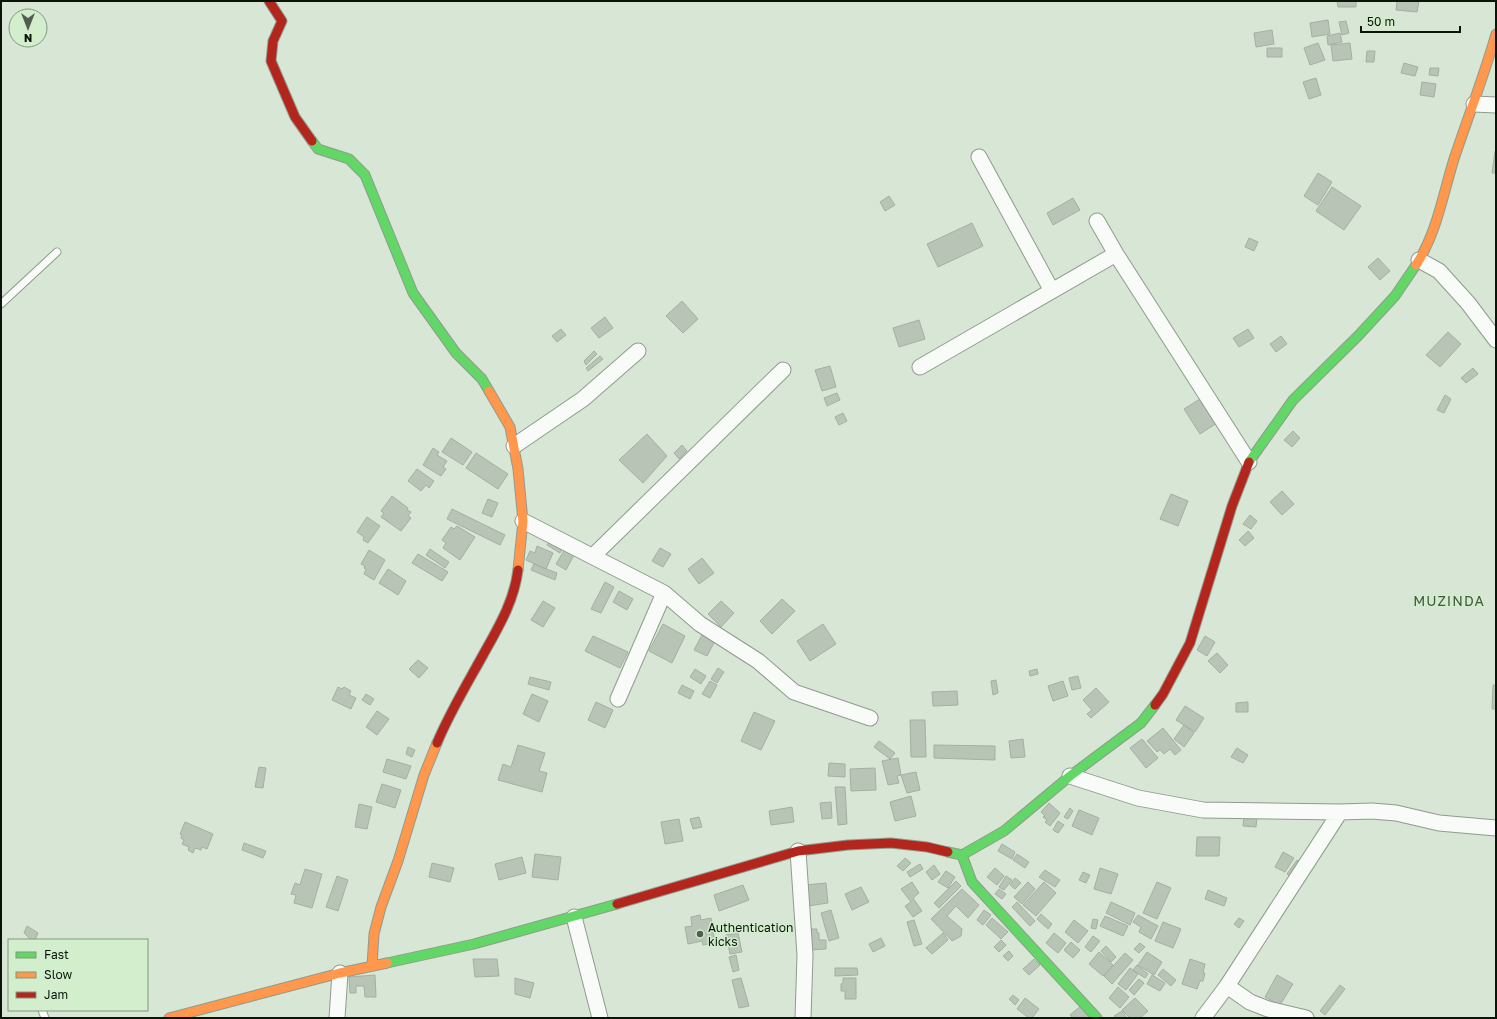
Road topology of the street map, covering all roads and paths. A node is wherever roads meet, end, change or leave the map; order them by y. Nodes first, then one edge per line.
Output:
1 (269, 1) edge
2 (1496, 34) edge
3 (1474, 104) junction
4 (1496, 105) edge
5 (979, 157) dead end
6 (1097, 221) dead end
7 (57, 252) dead end
8 (1116, 254) junction
9 (1419, 260) junction
10 (1052, 291) junction
11 (1, 304) edge
12 (1496, 340) edge
13 (638, 351) dead end
14 (920, 367) dead end
15 (783, 370) dead end
16 (514, 446) junction
17 (1249, 462) junction
18 (523, 521) junction
19 (594, 556) junction
20 (664, 593) junction
21 (618, 699) dead end
22 (870, 718) dead end
23 (1070, 776) junction
24 (1340, 812) junction
25 (1496, 828) edge
26 (798, 851) junction
27 (962, 855) junction
28 (574, 917) junction
29 (372, 966) junction
30 (340, 973) junction
31 (1227, 986) junction
32 (169, 1018) edge
33 (337, 1018) edge
34 (600, 1018) edge
35 (803, 1018) edge
36 (1097, 1018) edge
37 (1203, 1018) edge
38 (1306, 1018) edge

1 - 16 street
2 - 3 street
3 - 4 street
3 - 9 street
5 - 10 street
6 - 8 street
7 - 11 lane
8 - 10 street
8 - 17 street
9 - 12 street
9 - 17 street
10 - 14 street
13 - 16 street
15 - 19 street
16 - 18 street
17 - 23 street
18 - 19 street
18 - 29 street
19 - 20 street
20 - 21 street
20 - 22 street
23 - 24 street
23 - 27 street
24 - 25 street
24 - 31 street
26 - 27 street
26 - 28 street
26 - 35 street
27 - 36 street
28 - 29 street
28 - 34 street
29 - 30 street
30 - 32 street
30 - 33 street
31 - 37 street
31 - 38 street

